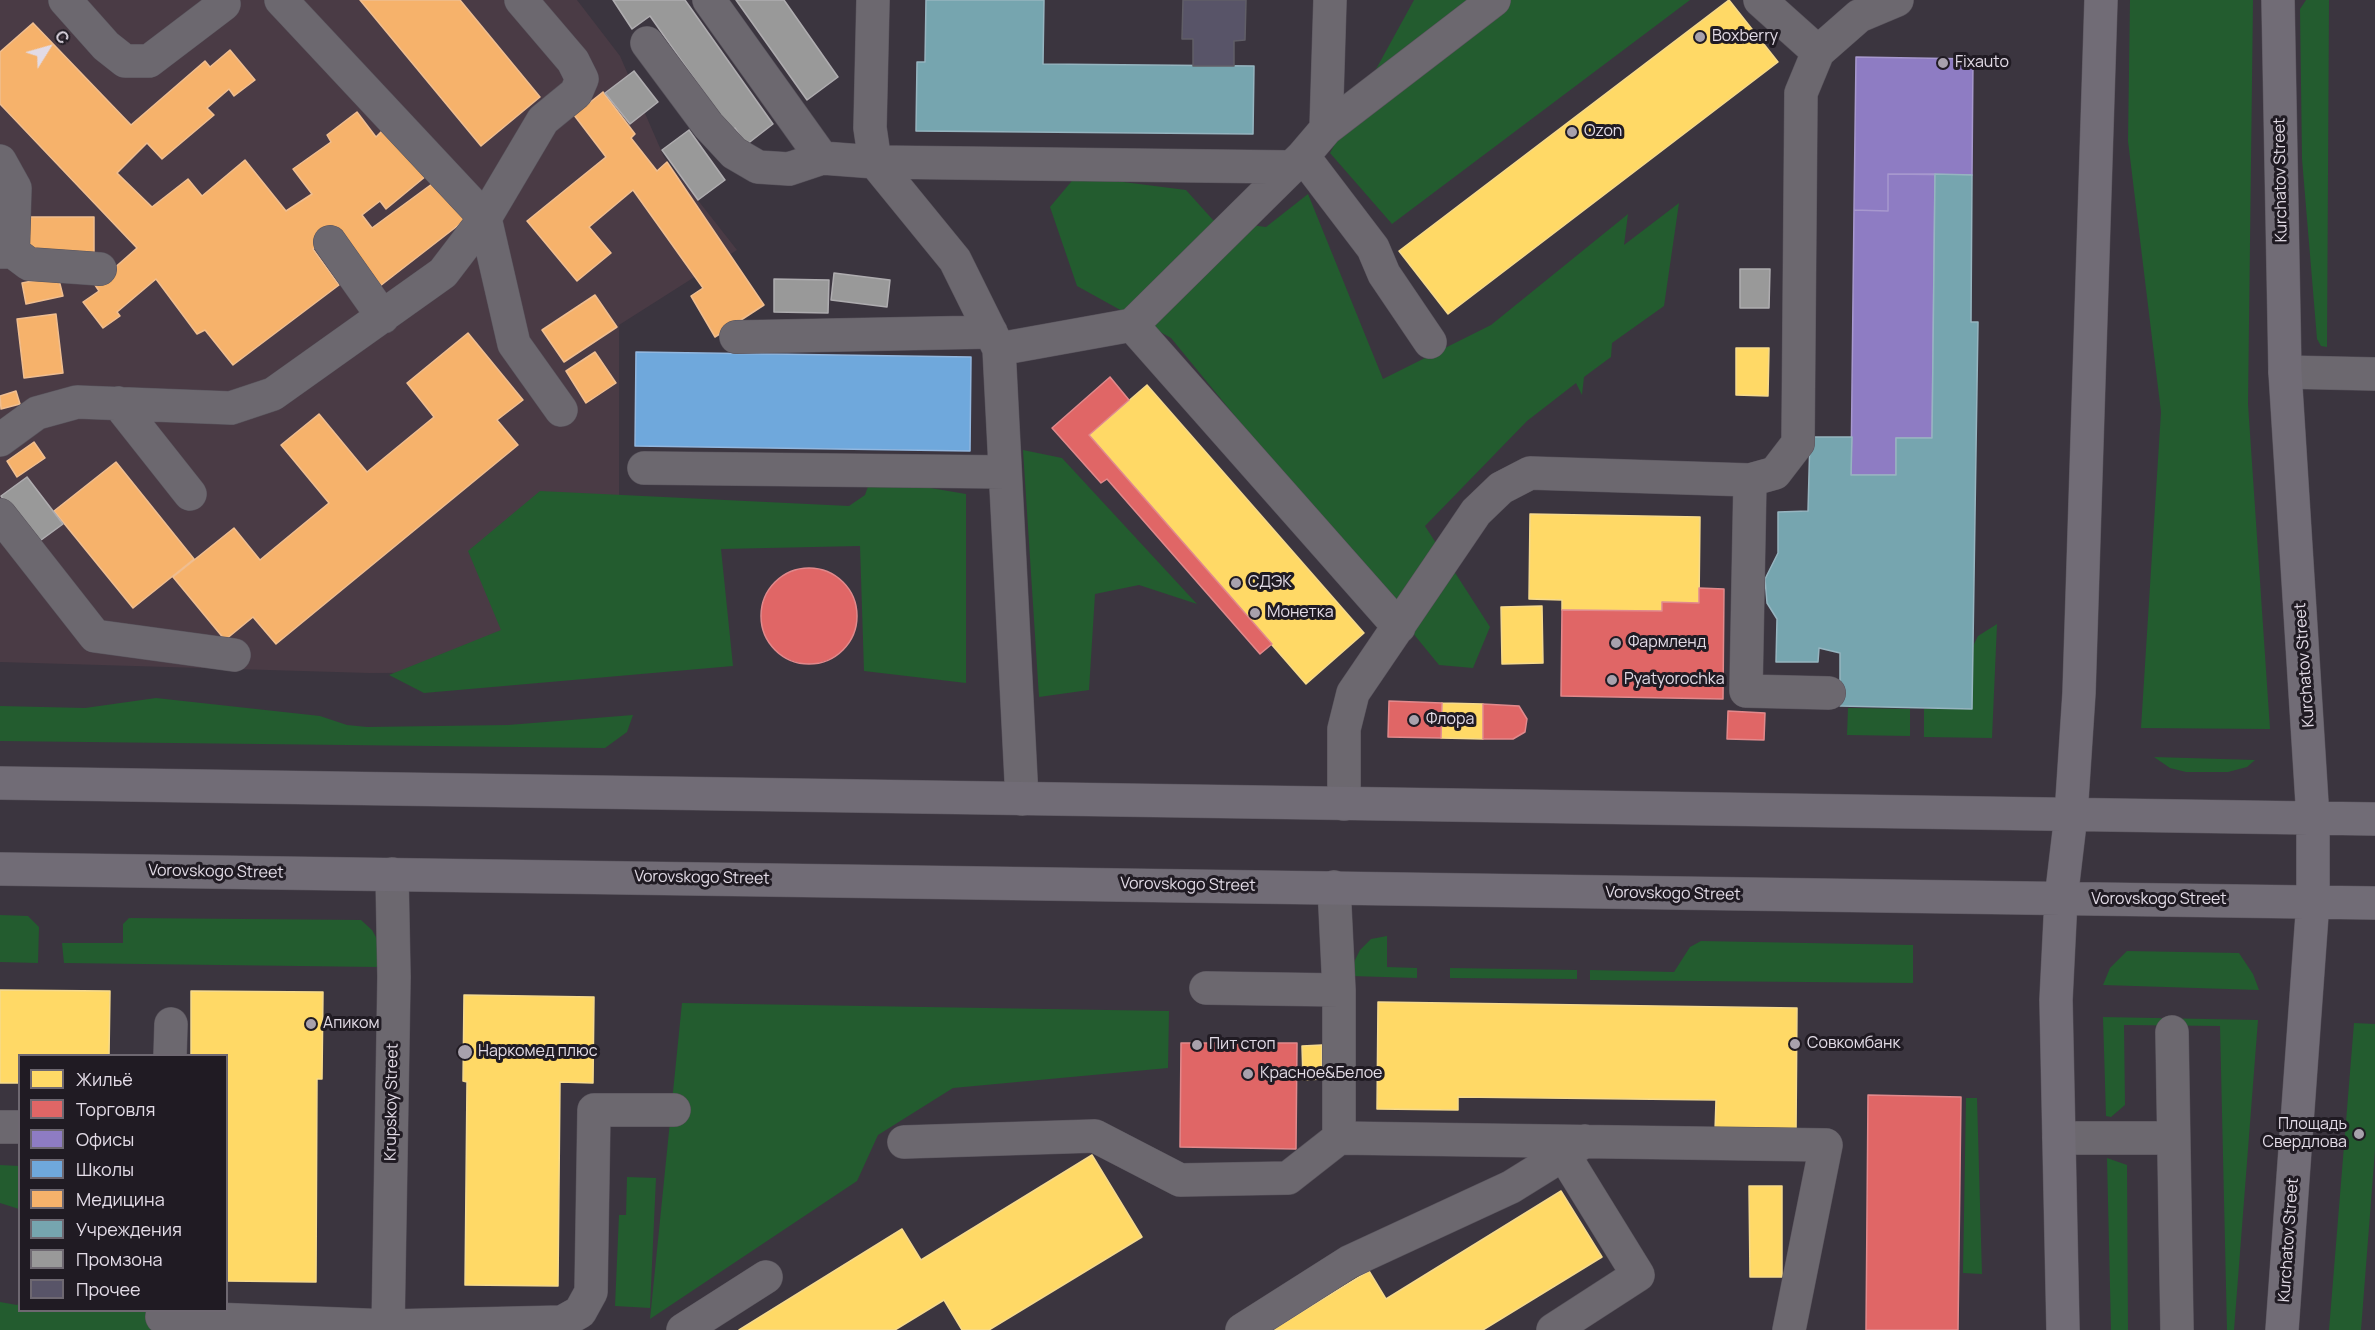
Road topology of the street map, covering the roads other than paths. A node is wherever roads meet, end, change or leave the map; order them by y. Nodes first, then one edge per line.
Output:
1 (65, 0) edge
2 (281, 0) edge
3 (521, 0) edge
4 (709, 0) edge
5 (873, 0) edge
6 (1330, 0) edge
7 (1494, 0) edge
8 (1760, 0) edge
9 (1897, 0) edge
10 (2101, 0) edge
11 (2278, 0) edge
12 (225, 1) edge
13 (648, 43) dead end
14 (1818, 52) junction
15 (1326, 129) junction
16 (822, 158) junction
17 (0, 161) edge
18 (1296, 161) junction
19 (876, 162) junction
20 (485, 218) junction
21 (330, 242) dead end
22 (7, 252) edge
23 (100, 269) dead end
24 (382, 316) junction
25 (1132, 325) junction
26 (736, 336) dead end
27 (995, 340) junction
28 (1430, 342) dead end
29 (2285, 372) junction
30 (2375, 374) edge
31 (118, 403) junction
32 (561, 410) dead end
33 (0, 440) edge
34 (644, 468) dead end
35 (1005, 472) junction
36 (1750, 480) junction
37 (190, 494) dead end
38 (0, 515) edge
39 (1399, 627) junction
40 (234, 655) dead end
41 (1829, 693) dead end
42 (0, 783) edge
43 (1022, 800) junction
44 (1344, 804) junction
45 (2071, 815) junction
46 (2313, 819) junction
47 (2375, 819) edge
48 (0, 869) edge
49 (392, 874) junction
50 (1335, 887) junction
51 (2061, 899) junction
52 (2313, 901) junction
53 (2375, 903) edge
54 (1206, 988) dead end
55 (1338, 990) junction
56 (2172, 1032) dead end
57 (674, 1110) dead end
58 (0, 1126) edge
59 (18, 1127) edge
60 (1339, 1138) junction
61 (2059, 1138) junction
62 (2173, 1138) junction
63 (904, 1142) dead end
64 (1574, 1148) junction
65 (766, 1277) dead end
66 (163, 1312) edge
67 (471, 1327) edge
68 (388, 1328) edge
69 (683, 1330) edge
70 (1242, 1330) edge
71 (1553, 1330) edge
72 (1789, 1330) edge
73 (2063, 1330) edge
74 (2176, 1330) edge
75 (2282, 1330) edge

1 - 12 street
2 - 20 street
3 - 20 street
4 - 16 street
5 - 19 street
6 - 15 street
7 - 15 street
8 - 14 street
9 - 14 street
10 - 45 main road
11 - 29 main road, Kurchatov Street
13 - 16 street
14 - 36 street
15 - 18 street
16 - 19 street
17 - 22 street
18 - 19 street
18 - 25 street
18 - 28 street
19 - 27 street
20 - 24 street
20 - 32 street
21 - 24 street
22 - 23 street
24 - 31 street
25 - 27 street
25 - 39 street
26 - 27 street
27 - 35 street
29 - 30 street
29 - 46 main road, Kurchatov Street
31 - 33 street
31 - 37 street
34 - 35 street
35 - 43 street
36 - 39 street
36 - 41 street
38 - 40 street
39 - 44 street
42 - 43 main road
43 - 44 main road
44 - 45 main road
45 - 46 main road
45 - 51 main road
46 - 47 main road
46 - 52 main road, Kurchatov Street
48 - 49 main road, Vorovskogo Street
49 - 50 main road, Vorovskogo Street
49 - 68 street, Krupskoy Street
50 - 51 main road, Vorovskogo Street
50 - 55 street
51 - 52 main road, Vorovskogo Street
51 - 61 main road
52 - 53 main road, Vorovskogo Street
52 - 75 main road, Kurchatov Street
54 - 55 street
55 - 60 street
56 - 62 street
57 - 67 street
58 - 59 street
60 - 63 street
60 - 64 street
61 - 62 street
61 - 73 main road
62 - 74 street
64 - 70 street
64 - 71 street
64 - 72 street
65 - 69 street
66 - 68 street
67 - 68 street

